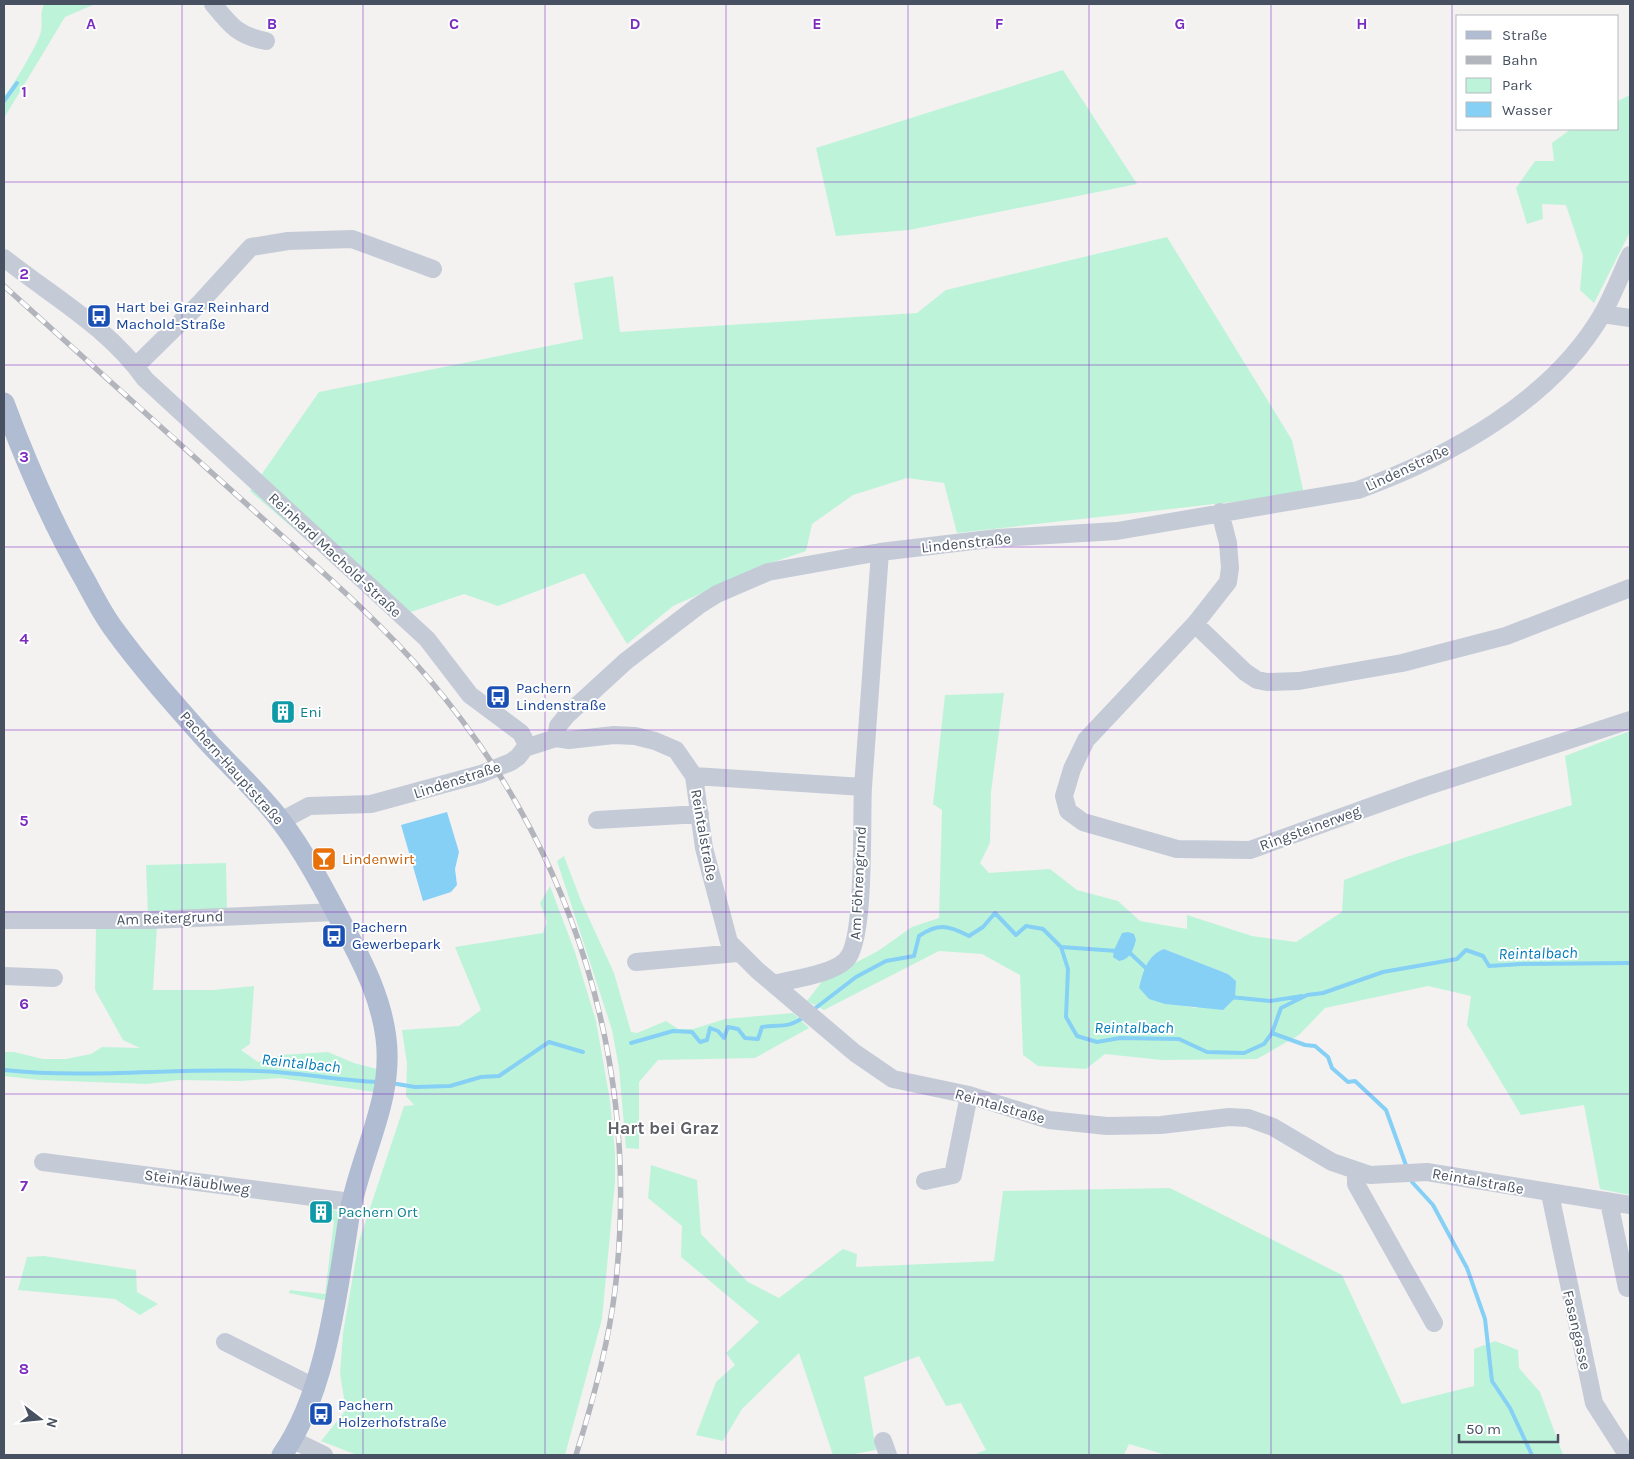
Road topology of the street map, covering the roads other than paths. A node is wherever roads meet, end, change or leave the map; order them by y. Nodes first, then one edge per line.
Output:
1 (213, 4) edge
2 (266, 41) dead end
3 (1630, 255) edge
4 (4, 258) edge
5 (433, 269) dead end
6 (1602, 314) junction
7 (1630, 318) edge
8 (136, 366) junction
9 (4, 404) edge
10 (1220, 512) junction
11 (880, 552) junction
12 (1630, 588) edge
13 (1195, 624) junction
14 (1630, 720) edge
15 (556, 738) junction
16 (525, 748) junction
17 (694, 776) junction
18 (863, 787) junction
19 (700, 814) junction
20 (597, 820) dead end
21 (281, 821) junction
22 (336, 912) junction
23 (4, 920) edge
24 (738, 953) junction
25 (636, 962) dead end
26 (4, 976) edge
27 (54, 978) dead end
28 (774, 984) junction
29 (969, 1095) junction
30 (43, 1162) dead end
31 (1356, 1172) junction
32 (925, 1181) dead end
33 (1550, 1194) junction
34 (351, 1202) junction
35 (1609, 1202) junction
36 (1630, 1206) edge
37 (1627, 1288) dead end
38 (1434, 1323) dead end
39 (225, 1342) dead end
40 (316, 1388) junction
41 (287, 1448) edge
42 (1630, 1454) edge
43 (324, 1455) edge

1 - 2 street
3 - 6 street, Lindenstraße
4 - 8 street, Reinhard Machold-Straße
5 - 8 street
6 - 7 street
6 - 10 street, Lindenstraße
8 - 16 street, Reinhard Machold-Straße
9 - 21 main road, Pachern-Hauptstraße
10 - 11 street, Lindenstraße
10 - 13 street, Ringsteinerweg
11 - 15 street, Lindenstraße
11 - 18 street, Am Föhrengrund
12 - 13 street
13 - 14 street, Ringsteinerweg
15 - 16 street, Lindenstraße
15 - 17 street, Reintalstraße
16 - 21 street, Lindenstraße
17 - 18 street
17 - 19 street, Reintalstraße
18 - 28 street, Am Föhrengrund
19 - 20 street
19 - 24 street, Reintalstraße
21 - 22 main road, Pachern-Hauptstraße
22 - 23 street, Am Reitergrund
22 - 34 main road, Pachern-Hauptstraße
24 - 25 street
24 - 28 street, Reintalstraße
26 - 27 street
28 - 29 street, Reintalstraße
29 - 31 street, Reintalstraße
29 - 32 street
30 - 34 street, Steinkläublweg
31 - 33 street, Reintalstraße
31 - 38 street
33 - 35 street, Reintalstraße
33 - 42 street, Fasangasse
34 - 40 main road, Pachern-Hauptstraße
35 - 36 street, Reintalstraße
35 - 37 street
39 - 40 street
40 - 41 main road, Pachern-Hauptstraße
41 - 43 street

